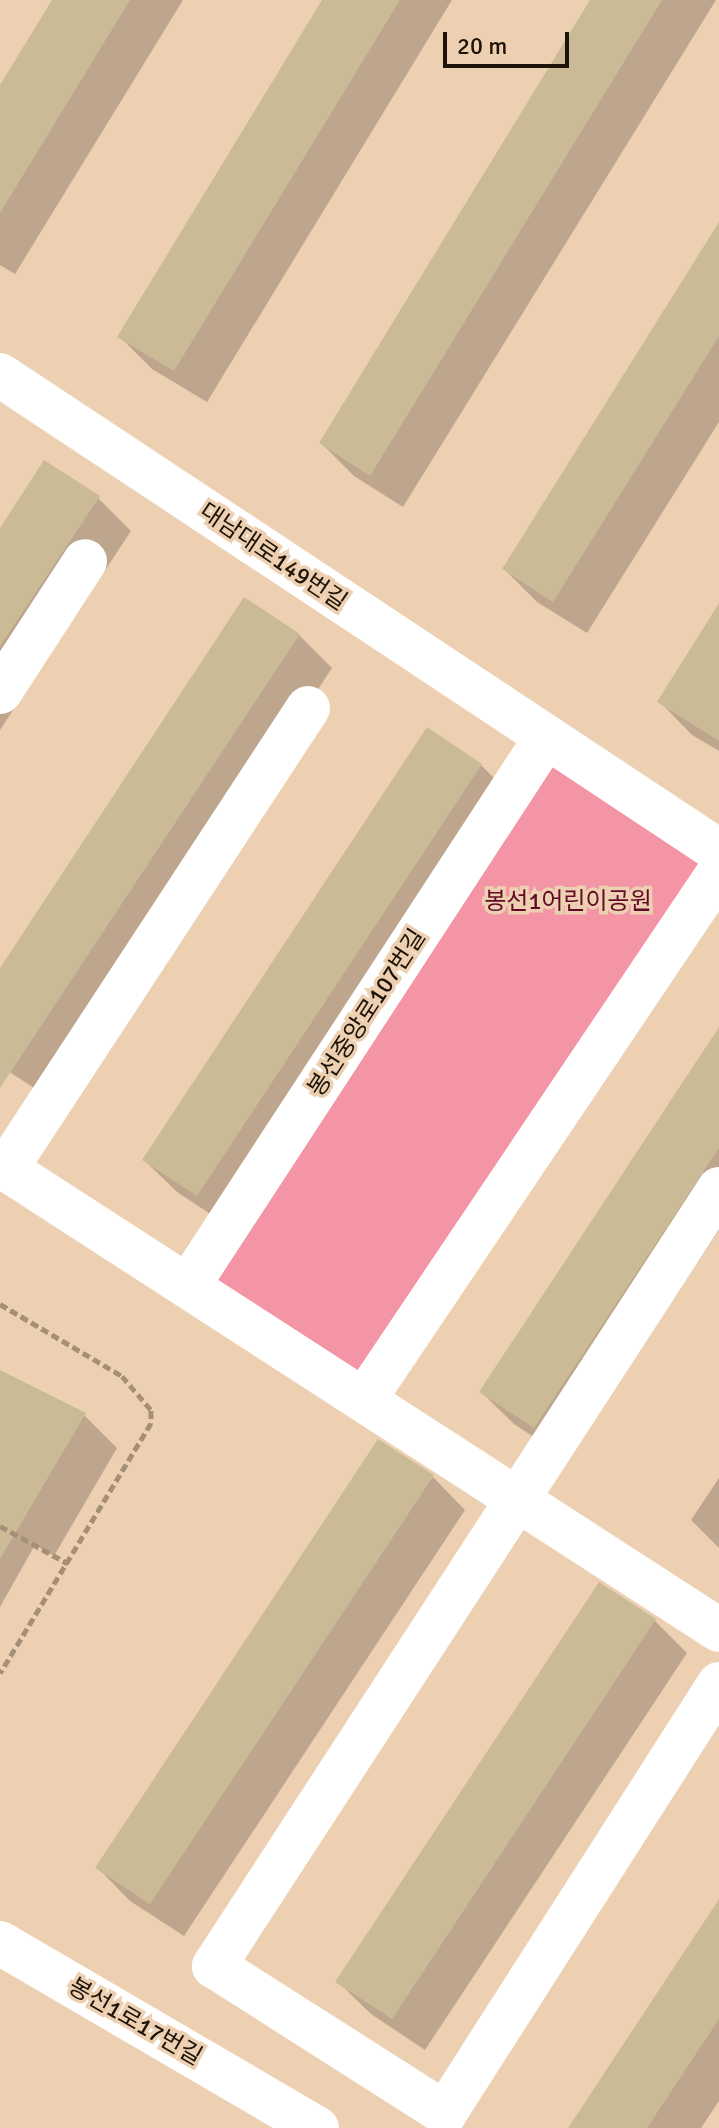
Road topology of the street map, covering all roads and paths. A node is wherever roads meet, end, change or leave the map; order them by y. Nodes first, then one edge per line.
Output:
1 (0, 375) edge
2 (85, 561) dead end
3 (0, 692) edge
4 (308, 708) dead end
5 (545, 739) junction
6 (719, 851) edge
7 (719, 872) edge
8 (3, 1167) edge
9 (719, 1189) edge
10 (188, 1286) junction
11 (0, 1304) edge
12 (364, 1400) junction
13 (518, 1499) junction
14 (0, 1526) edge
15 (67, 1563) junction
16 (719, 1630) edge
17 (0, 1673) edge
18 (719, 1684) edge
19 (0, 1943) edge
20 (262, 2114) edge
21 (317, 2128) edge

1 - 5 street, 대남대로149번길
2 - 3 street
4 - 8 street
5 - 6 street, 대남대로149번길
5 - 10 street, 봉선중앙로107번길
7 - 12 street
8 - 10 street
9 - 13 street
10 - 12 street
11 - 15 path
12 - 13 street
13 - 16 street
13 - 18 street
14 - 15 path
15 - 17 path
19 - 20 street, 봉선1로17번길
20 - 21 street, 봉선1로17번길

